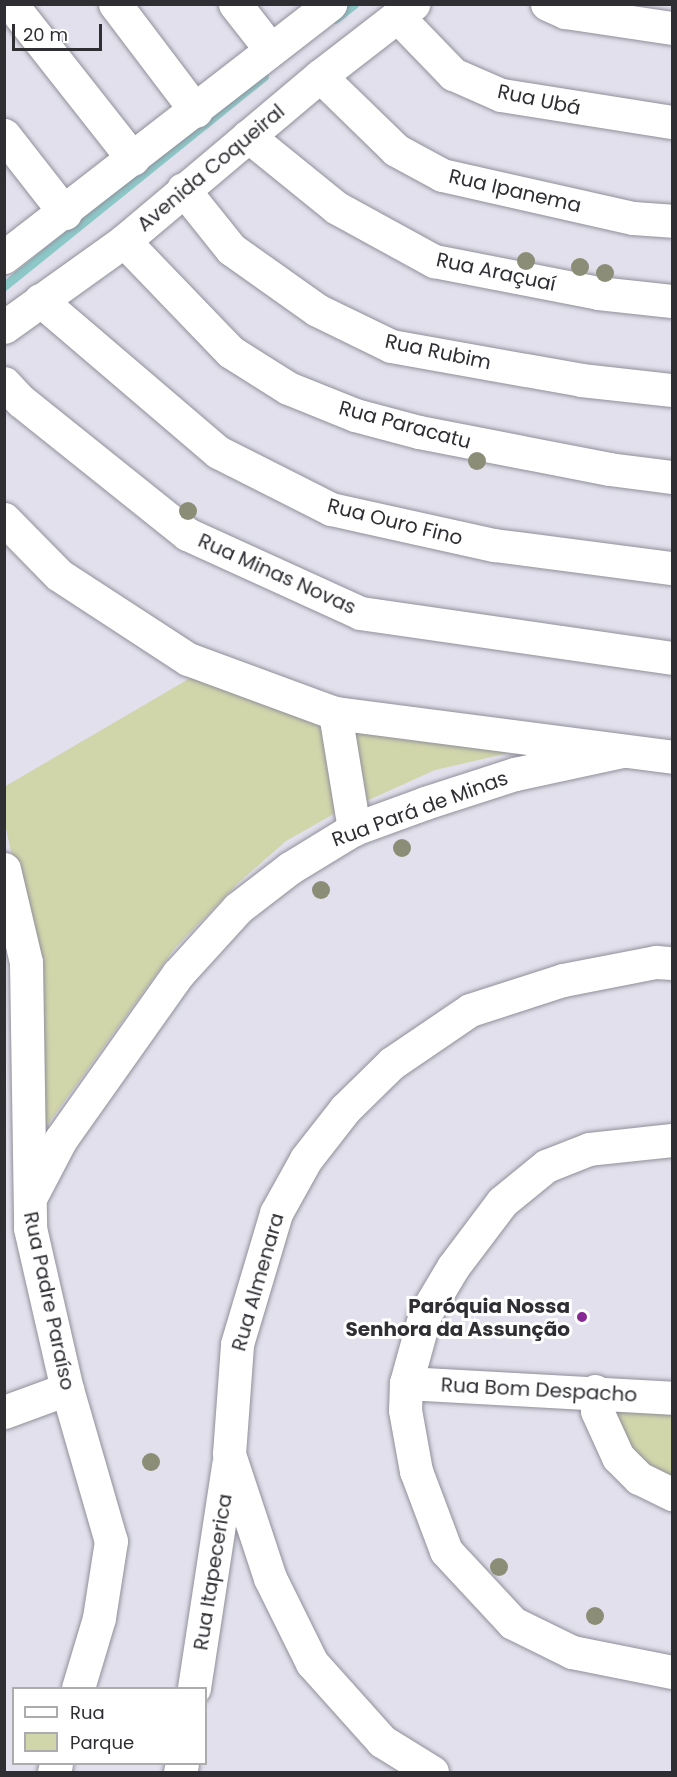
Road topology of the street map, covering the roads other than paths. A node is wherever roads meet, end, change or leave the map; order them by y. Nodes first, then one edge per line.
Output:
1 (11, 4) edge
2 (115, 4) edge
3 (235, 4) edge
4 (330, 4) edge
5 (547, 4) edge
6 (405, 10) edge
7 (672, 28) edge
8 (271, 50) junction
9 (320, 75) junction
10 (196, 111) junction
11 (672, 122) edge
12 (4, 135) edge
13 (248, 136) junction
14 (133, 159) junction
15 (183, 189) junction
16 (65, 213) junction
17 (672, 221) edge
18 (124, 241) junction
19 (4, 257) edge
20 (40, 300) junction
21 (672, 301) edge
22 (4, 327) edge
23 (4, 383) edge
24 (672, 390) edge
25 (672, 477) edge
26 (4, 519) edge
27 (672, 568) edge
28 (672, 658) edge
29 (335, 713) junction
30 (622, 751) junction
31 (672, 757) edge
32 (354, 829) junction
33 (6, 883) edge
34 (672, 963) edge
35 (672, 1140) edge
36 (29, 1200) junction
37 (406, 1383) junction
38 (67, 1389) junction
39 (595, 1391) junction
40 (672, 1398) edge
41 (4, 1412) edge
42 (229, 1454) junction
43 (672, 1494) edge
44 (672, 1672) edge
45 (79, 1687) edge
46 (194, 1687) edge
47 (432, 1773) edge

1 - 14 street
2 - 10 street
3 - 8 street
4 - 8 street
5 - 7 street
6 - 9 street, Avenida Coqueiral
6 - 11 street, Rua Ubá
8 - 10 street
9 - 13 street, Avenida Coqueiral
9 - 17 street, Rua Ipanema
10 - 14 street
12 - 16 street
13 - 15 street, Avenida Coqueiral
13 - 21 street, Rua Araçuaí
14 - 16 street
15 - 18 street, Avenida Coqueiral
15 - 24 street, Rua Rubim
16 - 19 street
18 - 20 street, Avenida Coqueiral
18 - 25 street, Rua Paracatu
20 - 22 street, Avenida Coqueiral
20 - 27 street, Rua Ouro Fino
23 - 28 street, Rua Minas Novas
26 - 29 street, Rua Pará de Minas
29 - 30 street, Rua Pará de Minas
29 - 32 street
30 - 31 street, Rua Pará de Minas
30 - 32 street, Rua Pará de Minas
32 - 36 street, Rua Pará de Minas
33 - 36 street, Rua Padre Paraíso
34 - 42 street, Rua Almenara
35 - 37 street
36 - 38 street, Rua Padre Paraíso
37 - 39 street, Rua Bom Despacho
37 - 44 street
38 - 41 street
38 - 45 street, Rua Padre Paraíso
39 - 40 street, Rua Bom Despacho
39 - 43 street
42 - 46 street, Rua Itapecerica
42 - 47 street, Rua Almenara

